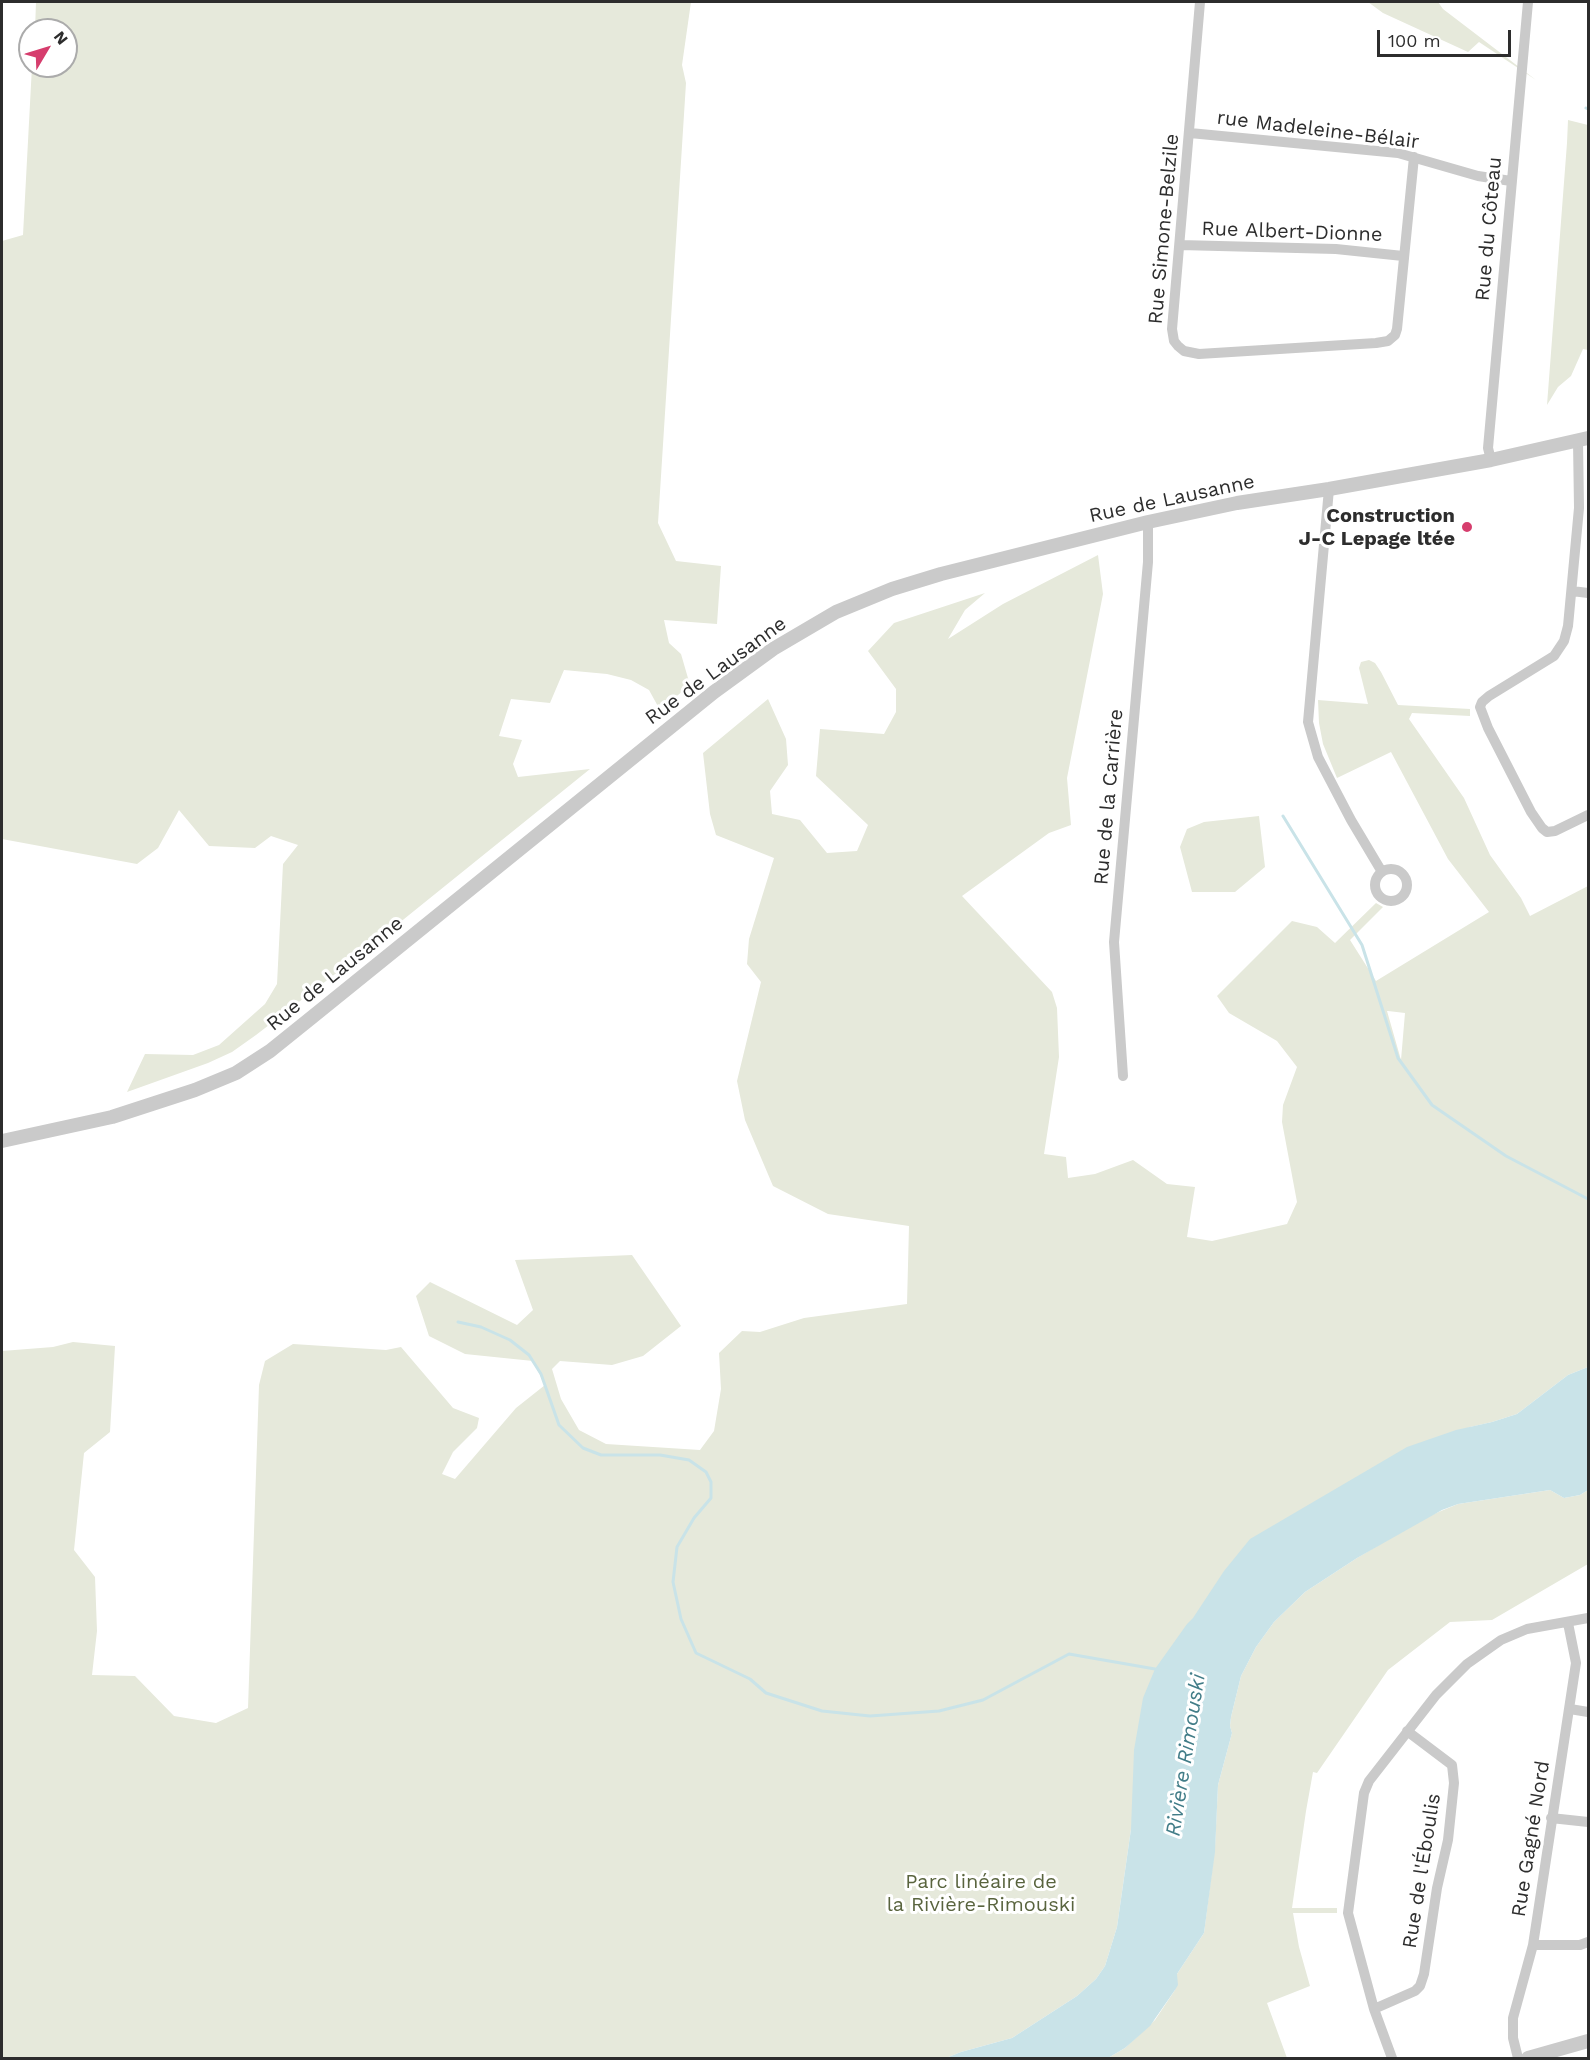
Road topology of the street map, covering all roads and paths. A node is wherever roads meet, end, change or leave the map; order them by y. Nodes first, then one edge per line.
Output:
1 (1200, 2) edge
2 (1528, 2) edge
3 (1190, 133) junction
4 (1414, 157) junction
5 (1511, 181) junction
6 (1180, 245) junction
7 (1403, 256) junction
8 (1583, 440) edge
9 (1491, 460) junction
10 (1329, 489) junction
11 (1148, 522) junction
12 (1572, 591) junction
13 (1588, 593) edge
14 (1588, 815) edge
15 (1382, 872) dead end
16 (1123, 1076) dead end
17 (2, 1141) edge
18 (1588, 1618) edge
19 (1568, 1623) junction
20 (1570, 1709) junction
21 (1588, 1712) edge
22 (1407, 1731) junction
23 (1551, 1818) junction
24 (1588, 1822) edge
25 (1588, 1942) edge
26 (1533, 1945) junction
27 (1374, 2009) junction
28 (1588, 2041) edge
29 (1392, 2058) edge
30 (1518, 2058) edge
31 (1528, 2058) edge

1 - 3 street, Rue Simone-Belzile
2 - 5 street, Rue du Côteau
3 - 4 street, rue Madeleine-Bélair
3 - 6 street, Rue Simone-Belzile
4 - 5 street, rue Madeleine-Bélair
4 - 7 street, Rue Simone-Belzile
5 - 9 street, Rue du Côteau
6 - 7 street, Rue Albert-Dionne
6 - 7 street, Rue Simone-Belzile
8 - 9 street, Rue de Lausanne
8 - 12 street
9 - 10 street, Rue de Lausanne
10 - 11 street, Rue de Lausanne
10 - 15 street
11 - 16 street, Rue de la Carrière
11 - 17 street, Rue de Lausanne
12 - 13 street
12 - 14 street
18 - 19 street
19 - 20 street, Rue Gagné Nord
19 - 22 street
20 - 21 street
20 - 23 street, Rue Gagné Nord
22 - 27 street
22 - 27 street, Rue de l'Éboulis
23 - 24 street
23 - 26 street, Rue Gagné Nord
25 - 26 street
26 - 30 street, Rue Gagné Nord
27 - 29 street
28 - 31 street

